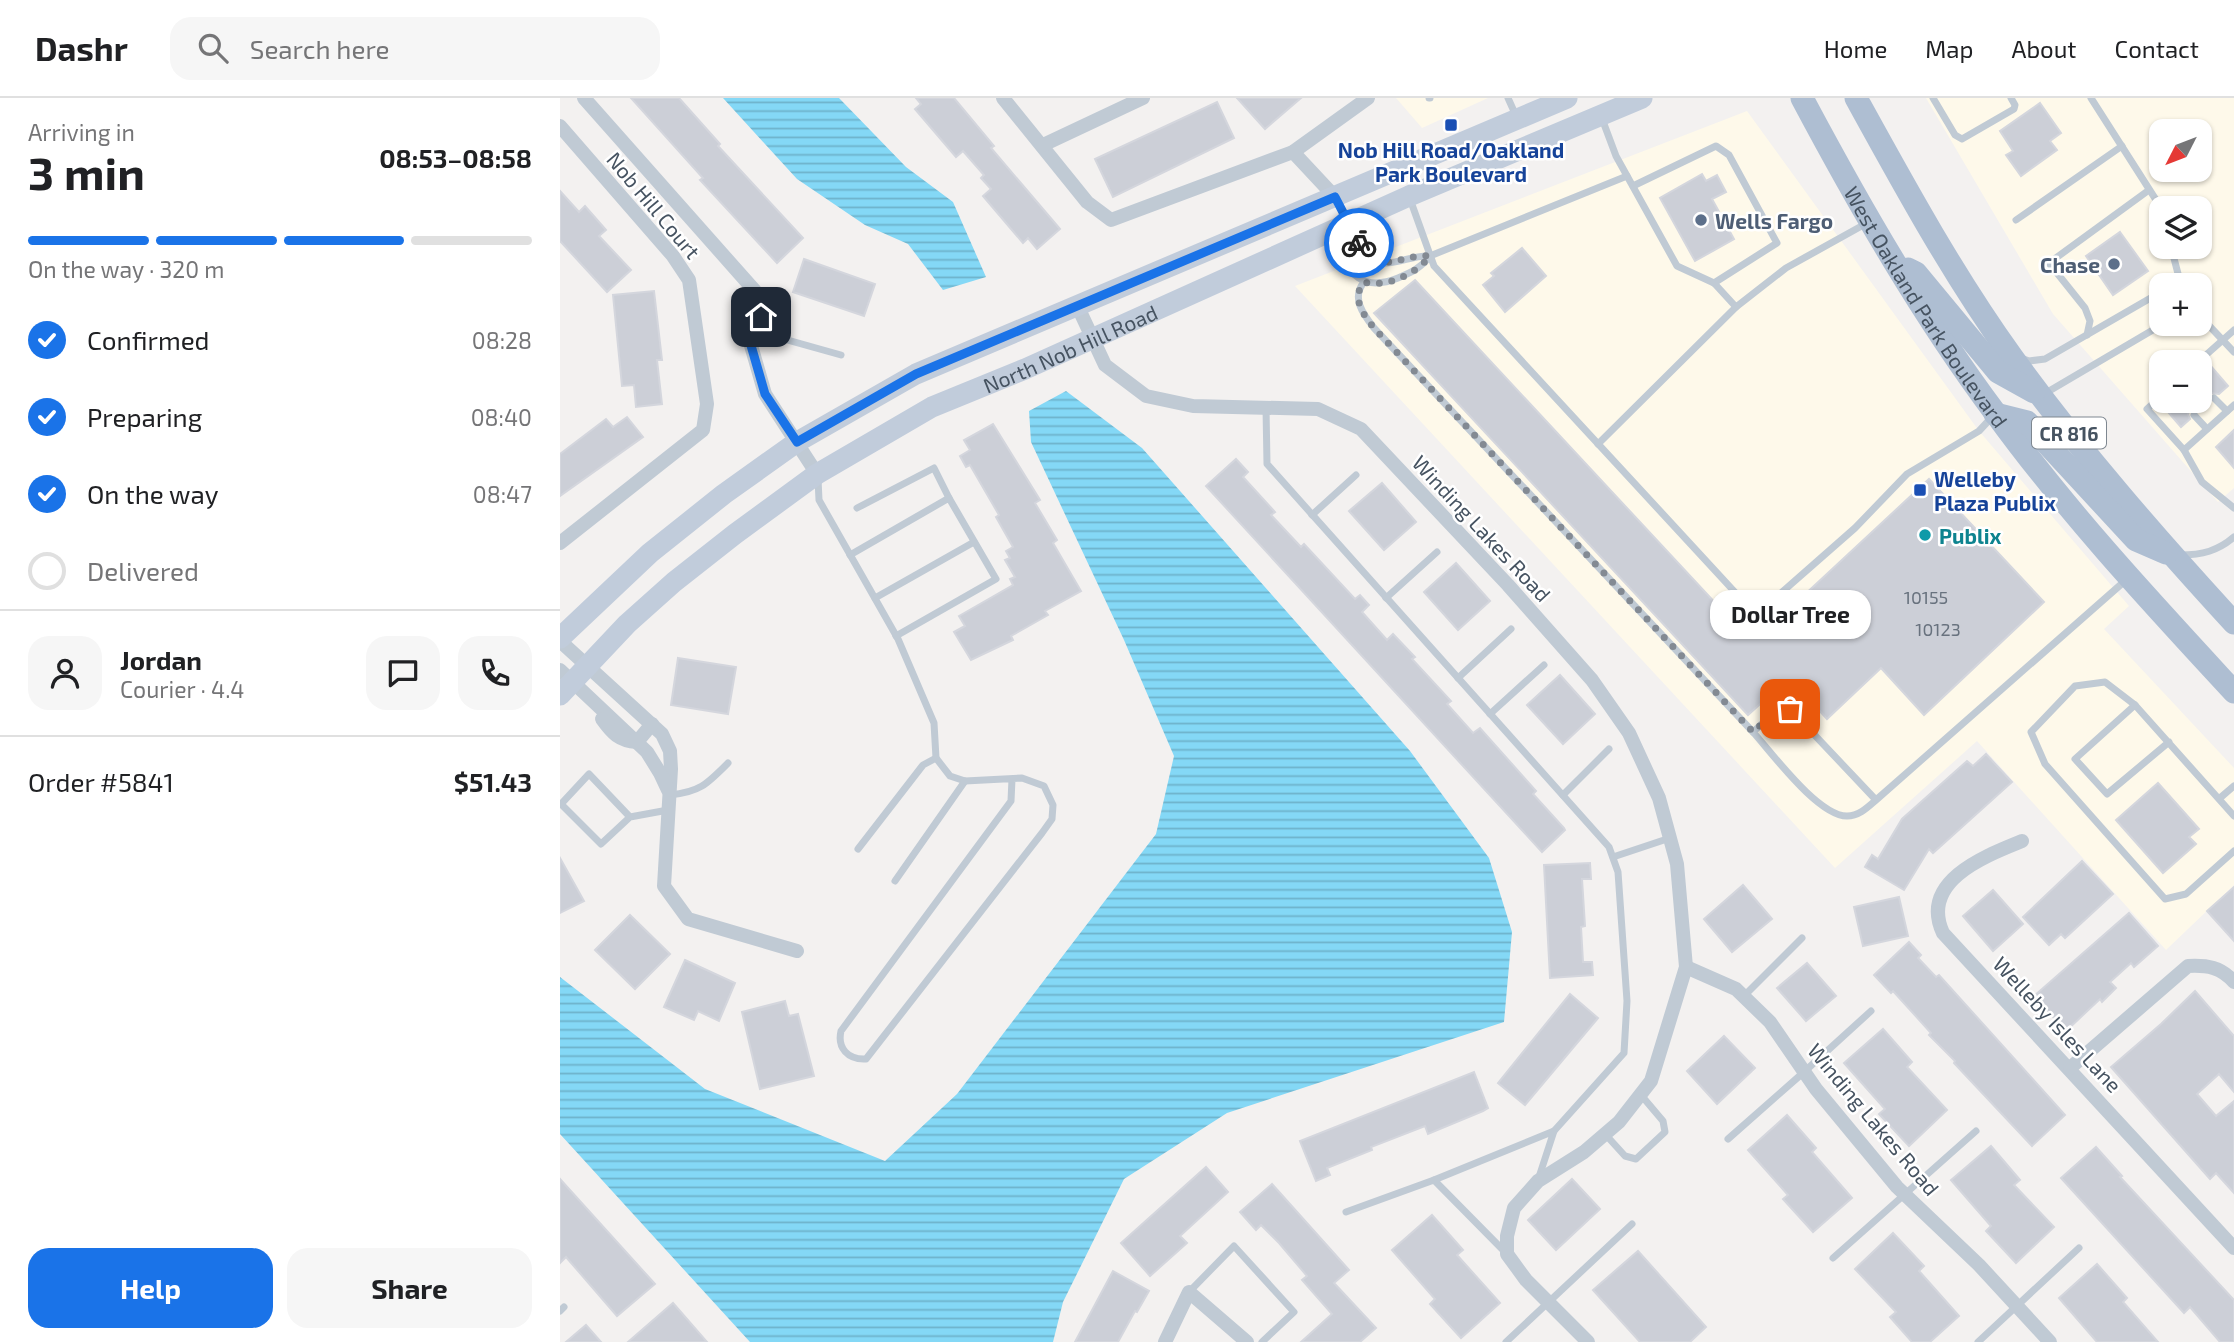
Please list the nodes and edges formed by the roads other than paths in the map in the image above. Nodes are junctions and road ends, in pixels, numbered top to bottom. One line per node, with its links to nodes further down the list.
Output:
1 (584, 98): 38 (street, Nob Hill Court)
2 (1003, 98): 16 (street)
3 (1143, 98): 16 (street)
4 (1508, 98): 14 (lane)
5 (1567, 98): 14 (main road, North Nob Hill Road)
6 (1642, 98): 13 (main road, North Nob Hill Road)
7 (1802, 98): 27 (main road, West Oakland Park Boulevard / CR 816)
8 (1856, 98): 46 (main road, West Oakland Park Boulevard / CR 816)
9 (1933, 98): 10 (lane)
10 (2011, 98)
11 (2091, 98): 17 (lane)
12 (1368, 99): 18 (street)
13 (1600, 116): 19 (lane); 22 (main road, North Nob Hill Road)
14 (1517, 119): 24 (main road, North Nob Hill Road)
15 (560, 126): 67 (street, Nob Hill Court)
16 (1043, 145): 18 (street)
17 (2122, 146): 21 (lane); 25 (lane)
18 (1293, 152): 24 (street)
19 (1627, 176): 20 (lane); 29 (lane)
20 (1633, 186): 32 (lane); 32 (lane)
21 (2149, 190): 23 (lane); 40 (lane)
22 (1409, 196): 26 (main road, North Nob Hill Road); 29 (lane)
23 (2153, 196)
24 (1335, 197): 26 (lane); 34 (main road, North Nob Hill Road)
25 (2017, 220)
26 (1348, 222): 28 (main road, North Nob Hill Road); 29 (lane)
27 (1870, 222): 30 (main road, West Oakland Park Boulevard / CR 816); 35 (lane)
28 (1325, 232): 31 (lane); 41 (main road, North Nob Hill Road)
29 (1430, 256): 31 (lane); 57 (lane)
30 (1895, 264): 47 (main road); 53 (main road, West Oakland Park Boulevard / CR 816)
31 (1364, 282): 86 (lane)
32 (1714, 283): 35 (lane)
33 (2149, 299): 40 (lane)
34 (1077, 305): 41 (street, Winding Lakes Road); 56 (main road, North Nob Hill Road)
35 (1736, 307): 57 (lane)
36 (2212, 329): 42 (lane)
37 (2234, 330): 42 (lane)
38 (755, 331): 45 (lane); 56 (street, Nob Hill Court)
39 (2149, 332): 47 (lane)
40 (2087, 335): 46 (lane)
41 (1092, 339): 50 (street, Winding Lakes Road); 59 (main road, North Nob Hill Road)
42 (2222, 340): 43 (lane); 44 (lane)
43 (2211, 350)
44 (2234, 352)
45 (841, 355)
46 (2011, 355): 47 (main road, West Oakland Park Boulevard / CR 816)
47 (2041, 396): 70 (main road, West Oakland Park Boulevard / CR 816)
48 (2214, 398): 51 (lane)
49 (2234, 405): 51 (lane)
50 (1266, 408): 64 (lane); 101 (street, Winding Lakes Road)
51 (2227, 411): 55 (lane)
52 (2151, 413): 58 (lane)
53 (1995, 414): 57 (lane); 70 (main road); 71 (main road, West Oakland Park Boulevard / CR 816)
54 (2194, 415): 55 (lane)
55 (2207, 429): 58 (lane)
56 (797, 442): 59 (street, Nob Hill Court); 77 (main road, North Nob Hill Road)
57 (1598, 444)
58 (2184, 450): 63 (lane)
59 (817, 474): 69 (lane); 78 (main road, North Nob Hill Road)
60 (1356, 475): 64 (lane)
61 (949, 498): 62 (lane); 66 (lane); 69 (lane)
62 (858, 508)
63 (2234, 508)
64 (1312, 514): 73 (lane)
65 (2234, 537): 70 (lane)
66 (974, 542): 72 (lane); 76 (lane)
67 (560, 543)
68 (1437, 552): 73 (lane)
69 (850, 555): 72 (lane)
70 (2172, 555): 74 (main road, West Oakland Park Boulevard / CR 816)
71 (2129, 578): 82 (main road, West Oakland Park Boulevard / CR 816); 97 (lane)
72 (875, 598): 76 (lane)
73 (1386, 598): 80 (lane)
74 (2234, 623)
75 (1511, 629): 80 (lane)
76 (897, 636): 90 (lane)
77 (560, 640): 78 (street)
78 (587, 665): 81 (main road, North Nob Hill Road); 85 (street)
79 (1545, 665): 84 (lane)
80 (1458, 678): 84 (lane)
81 (564, 682): 87 (street)
82 (2234, 692)
83 (2136, 705): 88 (lane); 88 (lane); 104 (lane)
84 (1490, 714): 95 (lane)
85 (652, 724): 87 (street); 98 (street)
86 (1753, 732): 97 (lane); 97 (lane)
87 (637, 742): 98 (street)
88 (2169, 742): 96 (lane)
89 (1609, 749): 95 (lane)
90 (936, 758): 93 (lane); 103 (lane)
91 (728, 764): 98 (lane)
92 (1012, 779): 92 (lane); 93 (lane)
93 (965, 781): 106 (lane)
94 (2234, 786): 96 (lane)
95 (1563, 795): 105 (lane)
96 (2220, 798): 99 (lane)
97 (1876, 800)
98 (669, 802): 100 (lane); 108 (street)
99 (2234, 816)
100 (629, 817): 100 (lane)
101 (1670, 838): 105 (lane); 109 (street, Winding Lakes Road)
102 (2022, 842): 113 (street, Welleby Isles Lane)
103 (858, 849)
104 (2234, 851)
105 (1613, 857): 116 (lane)
106 (895, 881)
107 (1802, 938): 111 (lane)
108 (797, 951)
109 (1686, 967): 111 (street, Winding Lakes Road); 115 (street, Winding Lakes Road)
110 (2234, 982): 113 (street)
111 (1744, 996): 114 (street, Winding Lakes Road)
112 (1871, 1011): 114 (lane)
113 (2070, 1068): 126 (street, Welleby Isles Lane)
114 (1804, 1072): 119 (lane); 122 (street, Winding Lakes Road)
115 (1641, 1095): 118 (street, Winding Lakes Road); 118 (lane)
116 (1554, 1131): 120 (lane); 121 (lane)
117 (1976, 1131): 122 (lane)
118 (1605, 1134): 121 (street, Winding Lakes Road)
119 (1728, 1139)
120 (1434, 1180): 123 (lane); 127 (lane)
121 (1538, 1181): 127 (street, Winding Lakes Road)
122 (1905, 1195): 128 (lane); 131 (street, Winding Lakes Road)
123 (1346, 1212)
124 (1632, 1224): 130 (lane)
125 (2079, 1248): 131 (lane)
126 (2234, 1248)
127 (1507, 1254): 130 (street)
128 (1833, 1258)
129 (1189, 1292): 132 (street); 133 (street); 134 (lane)
130 (1549, 1302): 135 (lane); 136 (street)
131 (2017, 1306): 137 (lane); 138 (street, Winding Lakes Road)
132 (1165, 1342)
133 (1247, 1342)
134 (1262, 1342)
135 (1506, 1342)
136 (1588, 1342)
137 (1978, 1342)
138 (2050, 1342)

